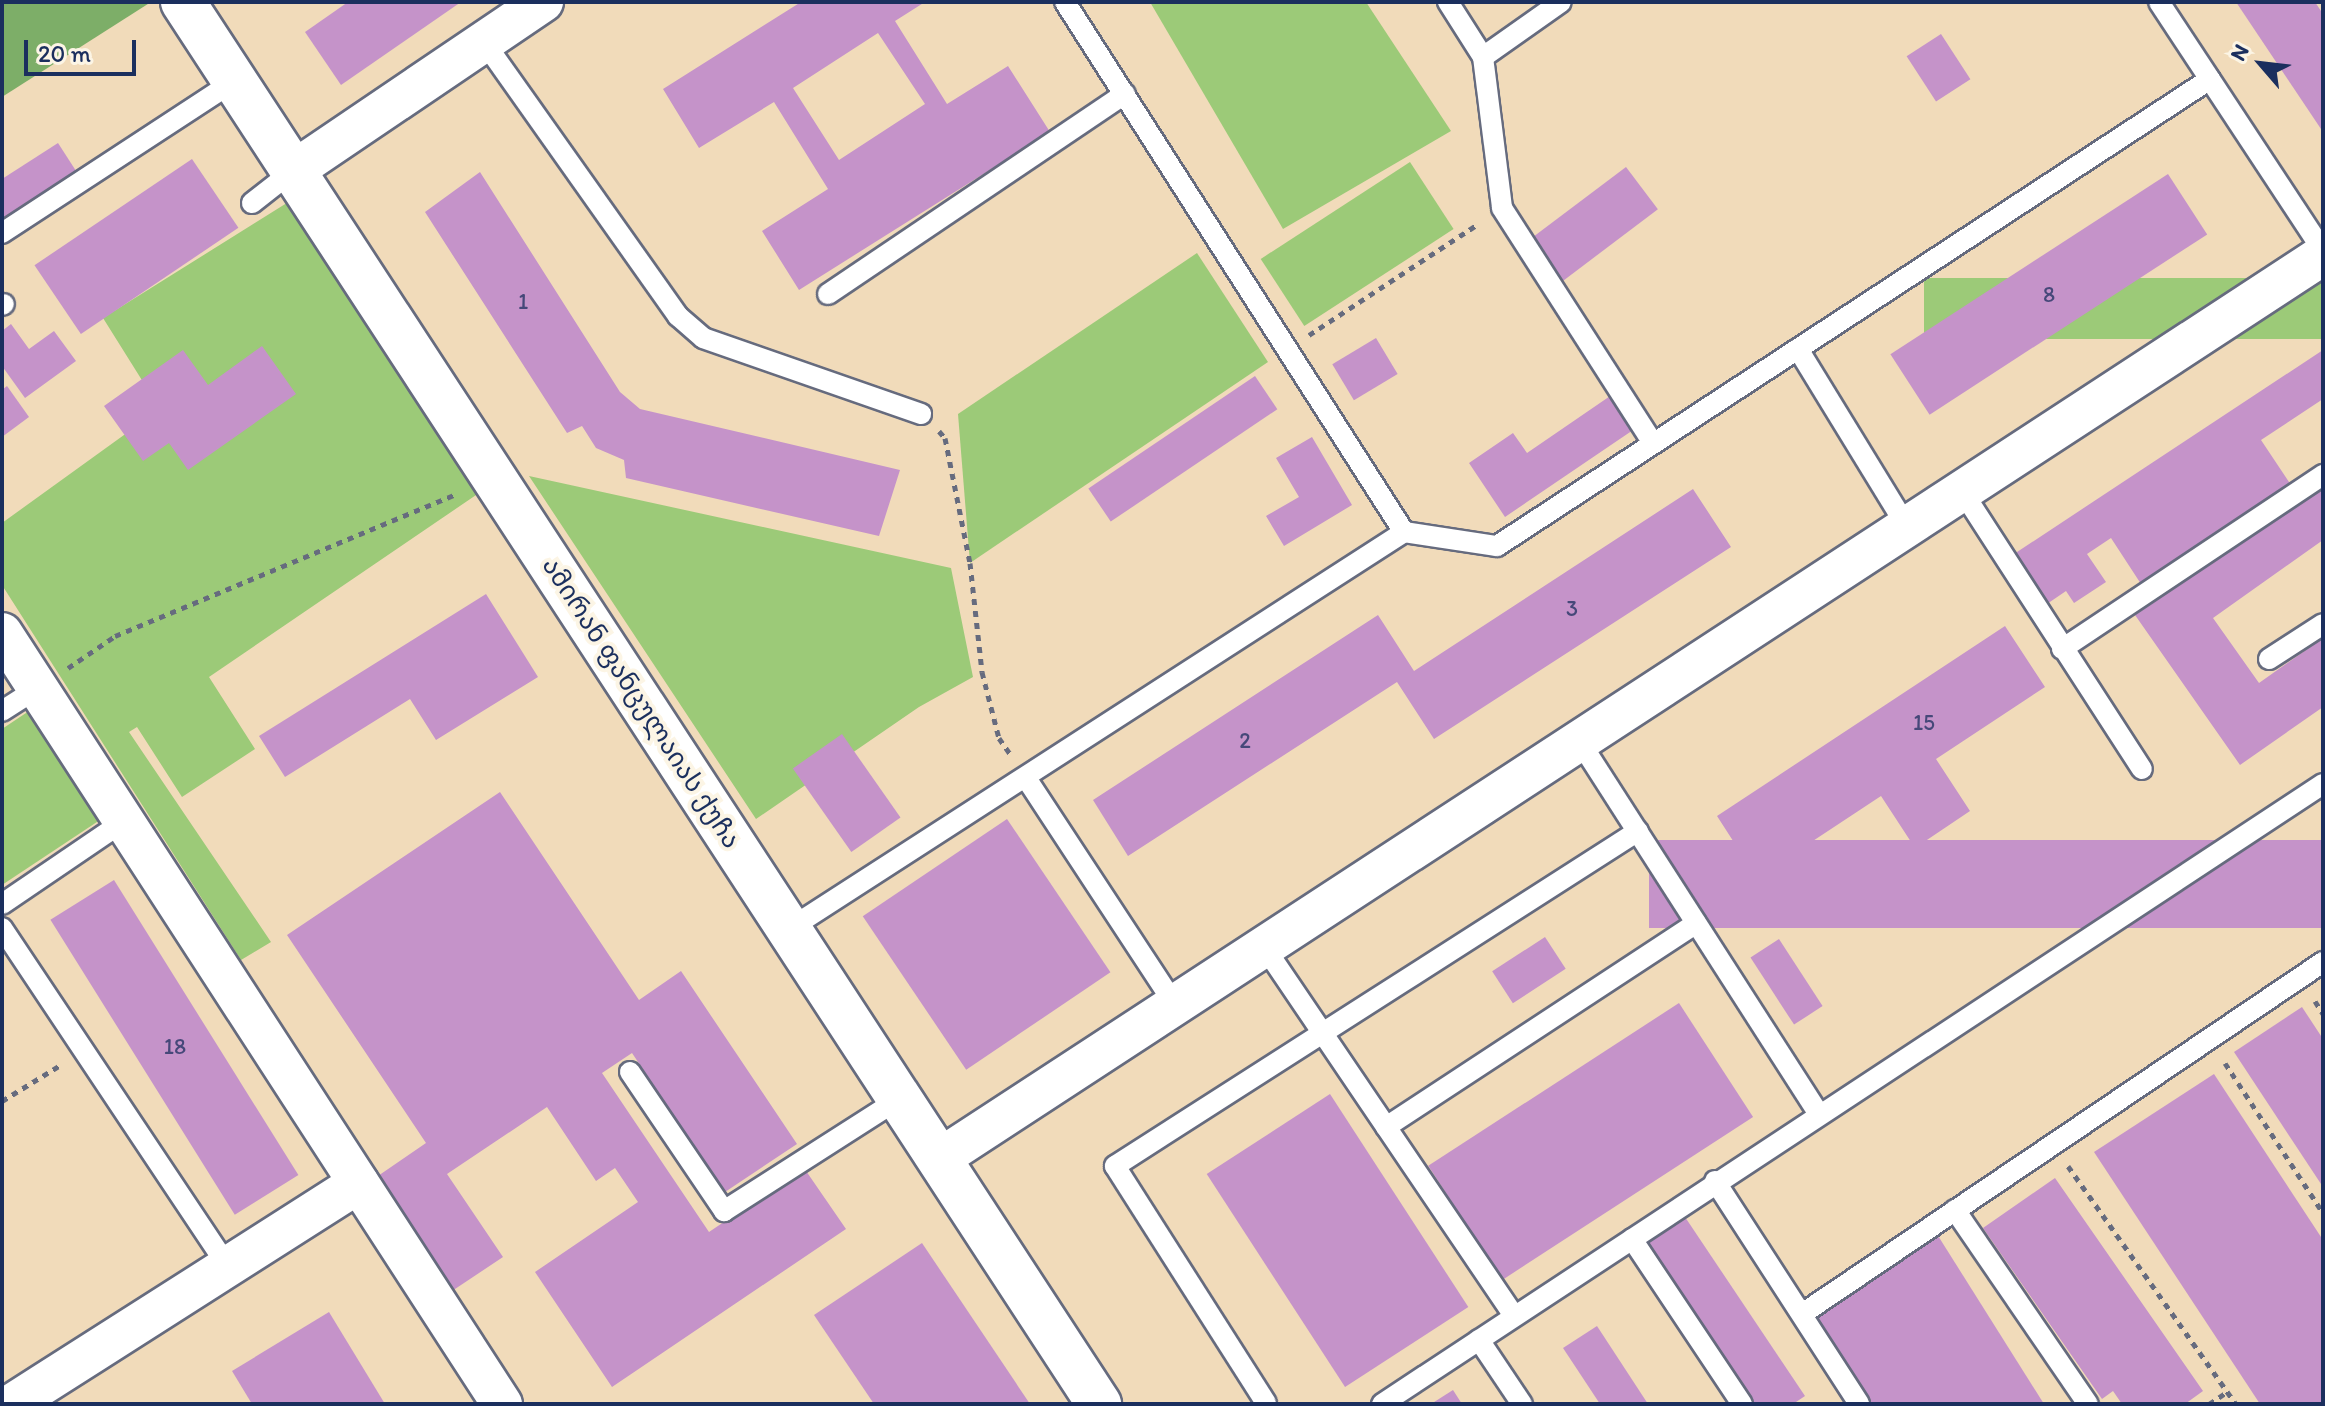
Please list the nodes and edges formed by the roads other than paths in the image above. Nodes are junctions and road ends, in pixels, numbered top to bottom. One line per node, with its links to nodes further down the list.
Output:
1 (183, 2): 10 (street, ამირან ფანცულაიას ქუჩა)
2 (543, 2): 7 (street)
3 (1065, 2): 11 (lane)
4 (1448, 2): 8 (lane)
5 (1561, 2): 8 (lane)
6 (2159, 2): 9 (lane)
7 (484, 42): 12 (street); 18 (lane)
8 (1483, 57): 19 (lane)
9 (2210, 79): 15 (lane); 17 (lane)
10 (234, 81): 12 (street, ამირან ფანცულაიას ქუჩა); 14 (lane)
11 (1125, 94): 16 (lane); 23 (lane)
12 (293, 171): 13 (lane); 39 (street, ამირან ფანცულაიას ქუჩა)
13 (252, 203)
14 (2, 233)
15 (2323, 253): 21 (street)
16 (828, 294)
17 (1798, 349): 19 (lane); 22 (lane)
18 (921, 414)
19 (1653, 443): 23 (lane)
20 (2323, 475): 26 (lane)
21 (1962, 491): 22 (street); 26 (lane)
22 (1907, 527): 30 (street)
23 (1404, 532): 32 (lane)
24 (2323, 624): 27 (lane)
25 (2, 633): 28 (street)
26 (2062, 649): 31 (lane)
27 (2269, 659)
28 (38, 688): 29 (lane); 34 (street)
29 (2, 711)
30 (1580, 742): 35 (lane); 40 (street)
31 (2142, 769)
32 (1026, 778): 39 (lane); 42 (lane)
33 (2323, 784): 46 (lane)
34 (124, 821): 36 (lane); 50 (street)
35 (1638, 831): 37 (lane); 43 (lane)
36 (2, 904)
37 (1696, 923): 46 (lane); 47 (lane)
38 (2, 928): 53 (lane)
39 (789, 929): 45 (street, ამირან ფანცულაიას ქუჩა)
40 (1265, 948): 42 (street); 43 (lane)
41 (2323, 962): 51 (lane)
42 (1176, 1006): 48 (street)
43 (1322, 1033): 47 (lane); 61 (lane)
44 (630, 1072): 45 (lane)
45 (899, 1099): 48 (street, ამირან ფანცულაიას ქუჩა)
46 (1818, 1113): 49 (lane)
47 (1386, 1127): 55 (lane)
48 (939, 1159): 60 (street, ამირან ფანცულაიას ქუჩა)
49 (1715, 1181): 52 (lane); 54 (lane)
50 (359, 1183): 53 (street); 59 (street)
51 (1955, 1210): 54 (lane); 65 (lane)
52 (1632, 1239): 55 (lane); 64 (lane)
53 (227, 1266): 58 (street)
54 (1802, 1314): 57 (lane)
55 (1514, 1316): 56 (lane)
56 (1479, 1340): 62 (lane); 63 (lane)
57 (1851, 1401)
58 (12, 1404)
59 (502, 1404)
60 (1099, 1404)
61 (1267, 1404)
62 (1382, 1404)
63 (1522, 1404)
64 (1742, 1404)
65 (2088, 1404)

